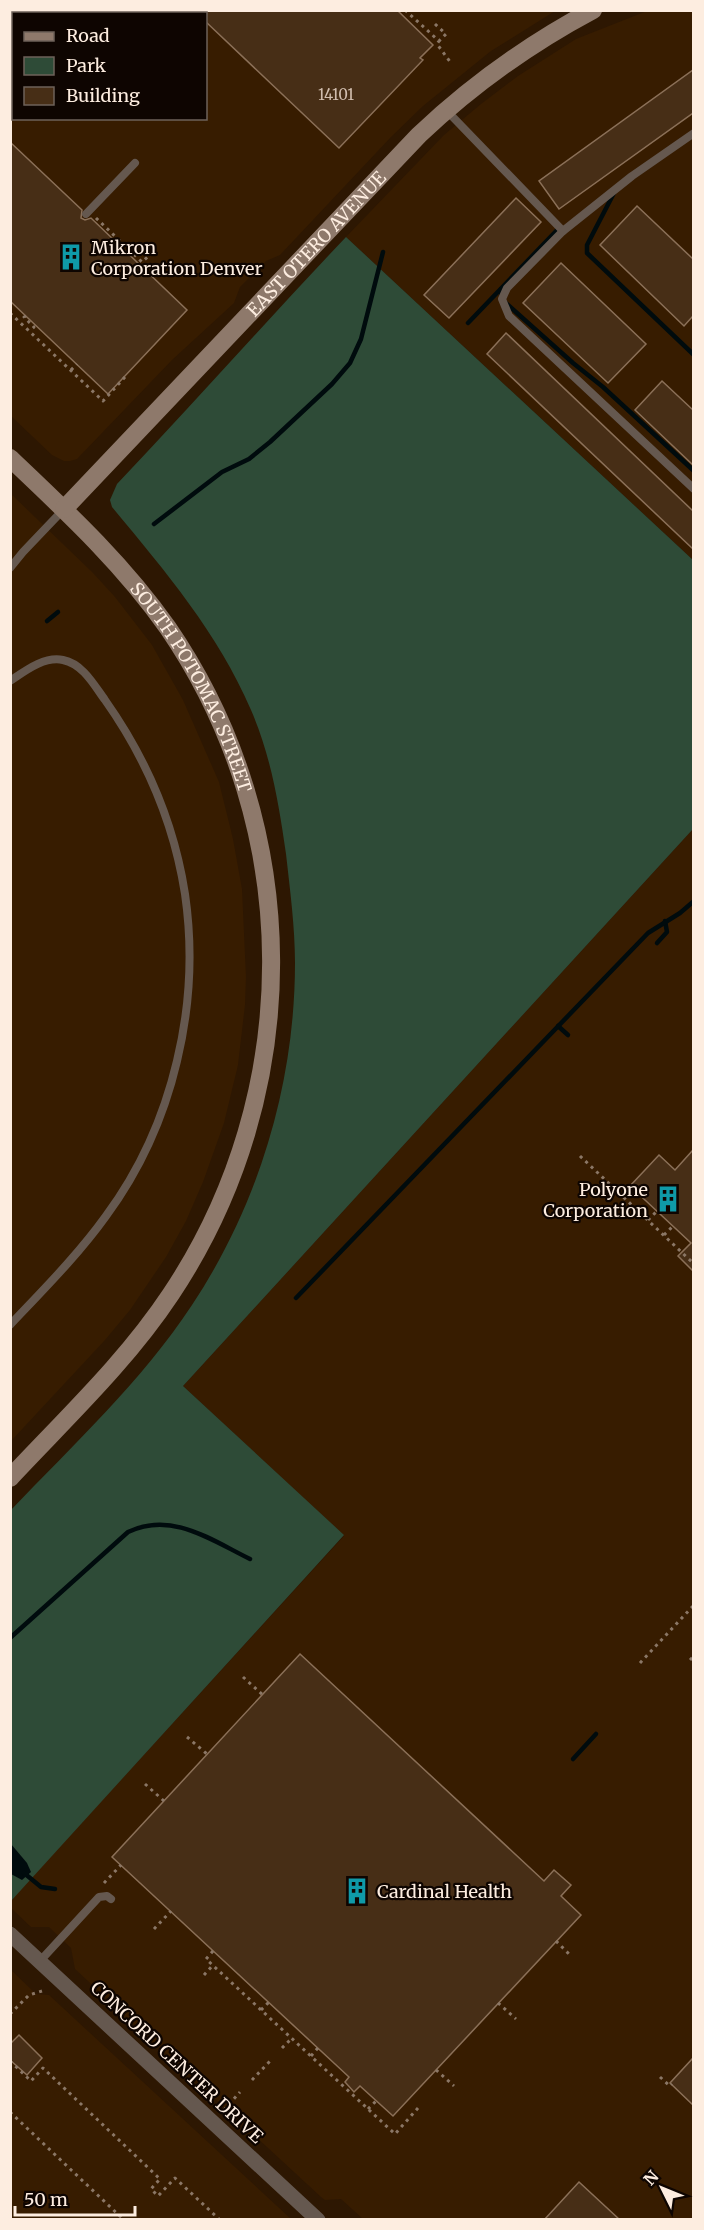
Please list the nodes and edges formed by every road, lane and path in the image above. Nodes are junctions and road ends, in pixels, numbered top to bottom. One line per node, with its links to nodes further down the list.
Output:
1 (405, 10): 4 (path)
2 (593, 10): 6 (main road, EAST OTERO AVENUE)
3 (435, 24): 4 (path)
4 (439, 41): 5 (path)
5 (452, 63)
6 (446, 110): 10 (lane); 20 (main road, EAST OTERO AVENUE)
7 (693, 134): 10 (lane)
8 (135, 162): 9 (lane)
9 (87, 212): 11 (path)
10 (563, 231): 19 (lane)
11 (151, 254)
12 (10, 313): 14 (path)
13 (26, 316): 14 (path)
14 (30, 331): 16 (path)
15 (77, 364): 16 (path)
16 (71, 370): 17 (path)
17 (126, 376)
18 (10, 458): 20 (main road, SOUTH POTOMAC STREET)
19 (693, 489)
20 (64, 509): 21 (lane); 30 (main road, SOUTH POTOMAC STREET)
21 (10, 568)
22 (10, 681): 29 (lane)
23 (580, 1156): 25 (path)
24 (657, 1211): 25 (path)
25 (648, 1220): 27 (path)
26 (673, 1226): 27 (path)
27 (664, 1235): 28 (path)
28 (693, 1263)
29 (10, 1325)
30 (10, 1478)
31 (693, 1605): 32 (path)
32 (639, 1663)
33 (243, 1677): 34 (path)
34 (263, 1695)
35 (187, 1737): 36 (path)
36 (207, 1754)
37 (145, 1784): 38 (path)
38 (164, 1801)
39 (121, 1865): 40 (path)
40 (104, 1883)
41 (111, 1899): 48 (lane)
42 (171, 1911): 43 (path)
43 (153, 1929)
44 (10, 1934): 48 (street, CONCORD CENTER DRIVE)
45 (556, 1941): 47 (path)
46 (213, 1951): 49 (path)
47 (571, 1956)
48 (40, 1961): 78 (street, CONCORD CENTER DRIVE)
49 (213, 1965): 50 (path); 54 (path)
50 (204, 1975)
51 (42, 1991): 55 (path)
52 (269, 2002): 54 (path)
53 (498, 2004): 56 (path)
54 (261, 2010): 57 (path)
55 (10, 2014)
56 (516, 2019)
57 (291, 2038): 58 (path); 60 (path)
58 (282, 2048)
59 (318, 2048): 60 (path)
60 (311, 2056): 73 (path)
61 (271, 2060): 67 (path)
62 (10, 2061): 65 (path)
63 (34, 2068): 65 (path)
64 (436, 2070): 69 (path)
65 (39, 2073): 77 (path)
66 (660, 2077): 68 (path)
67 (252, 2080)
68 (672, 2084)
69 (454, 2085)
70 (240, 2092): 74 (path)
71 (376, 2101): 73 (path)
72 (418, 2108): 73 (path)
73 (368, 2109)
74 (224, 2110)
75 (10, 2112): 76 (path)
76 (124, 2220)
77 (220, 2220)
78 (318, 2220)

